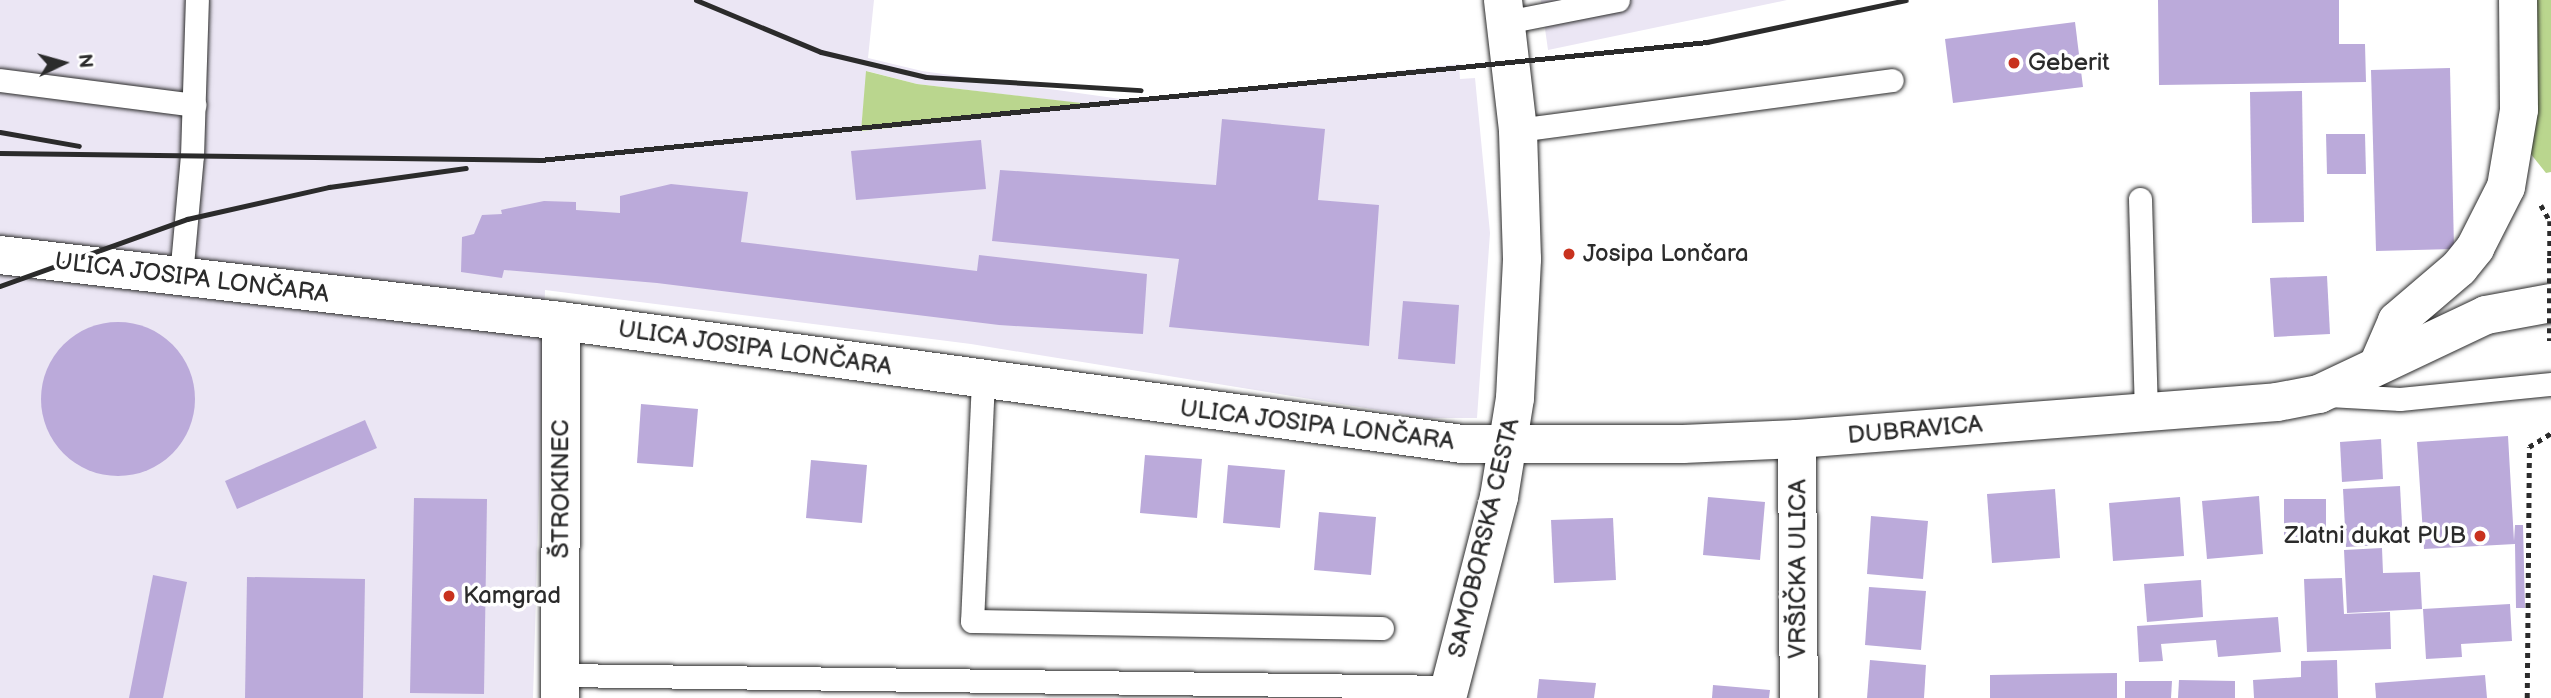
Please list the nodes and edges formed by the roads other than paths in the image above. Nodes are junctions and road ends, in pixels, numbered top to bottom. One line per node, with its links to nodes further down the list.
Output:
1 (197, 0): 7 (lane)
2 (1618, 0): 4 (lane)
3 (2518, 0): 14 (street)
4 (1504, 11): 8 (street, SAMOBORSKA CESTA)
5 (0, 80): 7 (lane)
6 (1892, 80): 8 (lane)
7 (194, 105): 11 (lane)
8 (1518, 130): 20 (street, SAMOBORSKA CESTA)
9 (2140, 199): 18 (lane)
10 (0, 255): 11 (street, ULICA JOSIPA LONČARA)
11 (181, 276): 13 (street, ULICA JOSIPA LONČARA)
12 (2551, 303): 14 (street, DUBRAVICA)
13 (561, 321): 15 (street, ULICA JOSIPA LONČARA); 22 (street, ŠTROKINEC)
14 (2378, 365): 17 (street, DUBRAVICA)
15 (983, 380): 20 (street, ULICA JOSIPA LONČARA); 21 (lane)
16 (2551, 384): 17 (lane, DUBRAVICA)
17 (2319, 394): 18 (street, DUBRAVICA)
18 (2146, 410): 19 (street, DUBRAVICA)
19 (1797, 439): 20 (street, DUBRAVICA); 25 (street, VRŠIČKA ULICA)
20 (1509, 443): 24 (street, SAMOBORSKA CESTA)
21 (1382, 628)
22 (560, 687): 23 (lane)
23 (1354, 692): 24 (lane)
24 (1448, 692)
25 (1799, 698)

